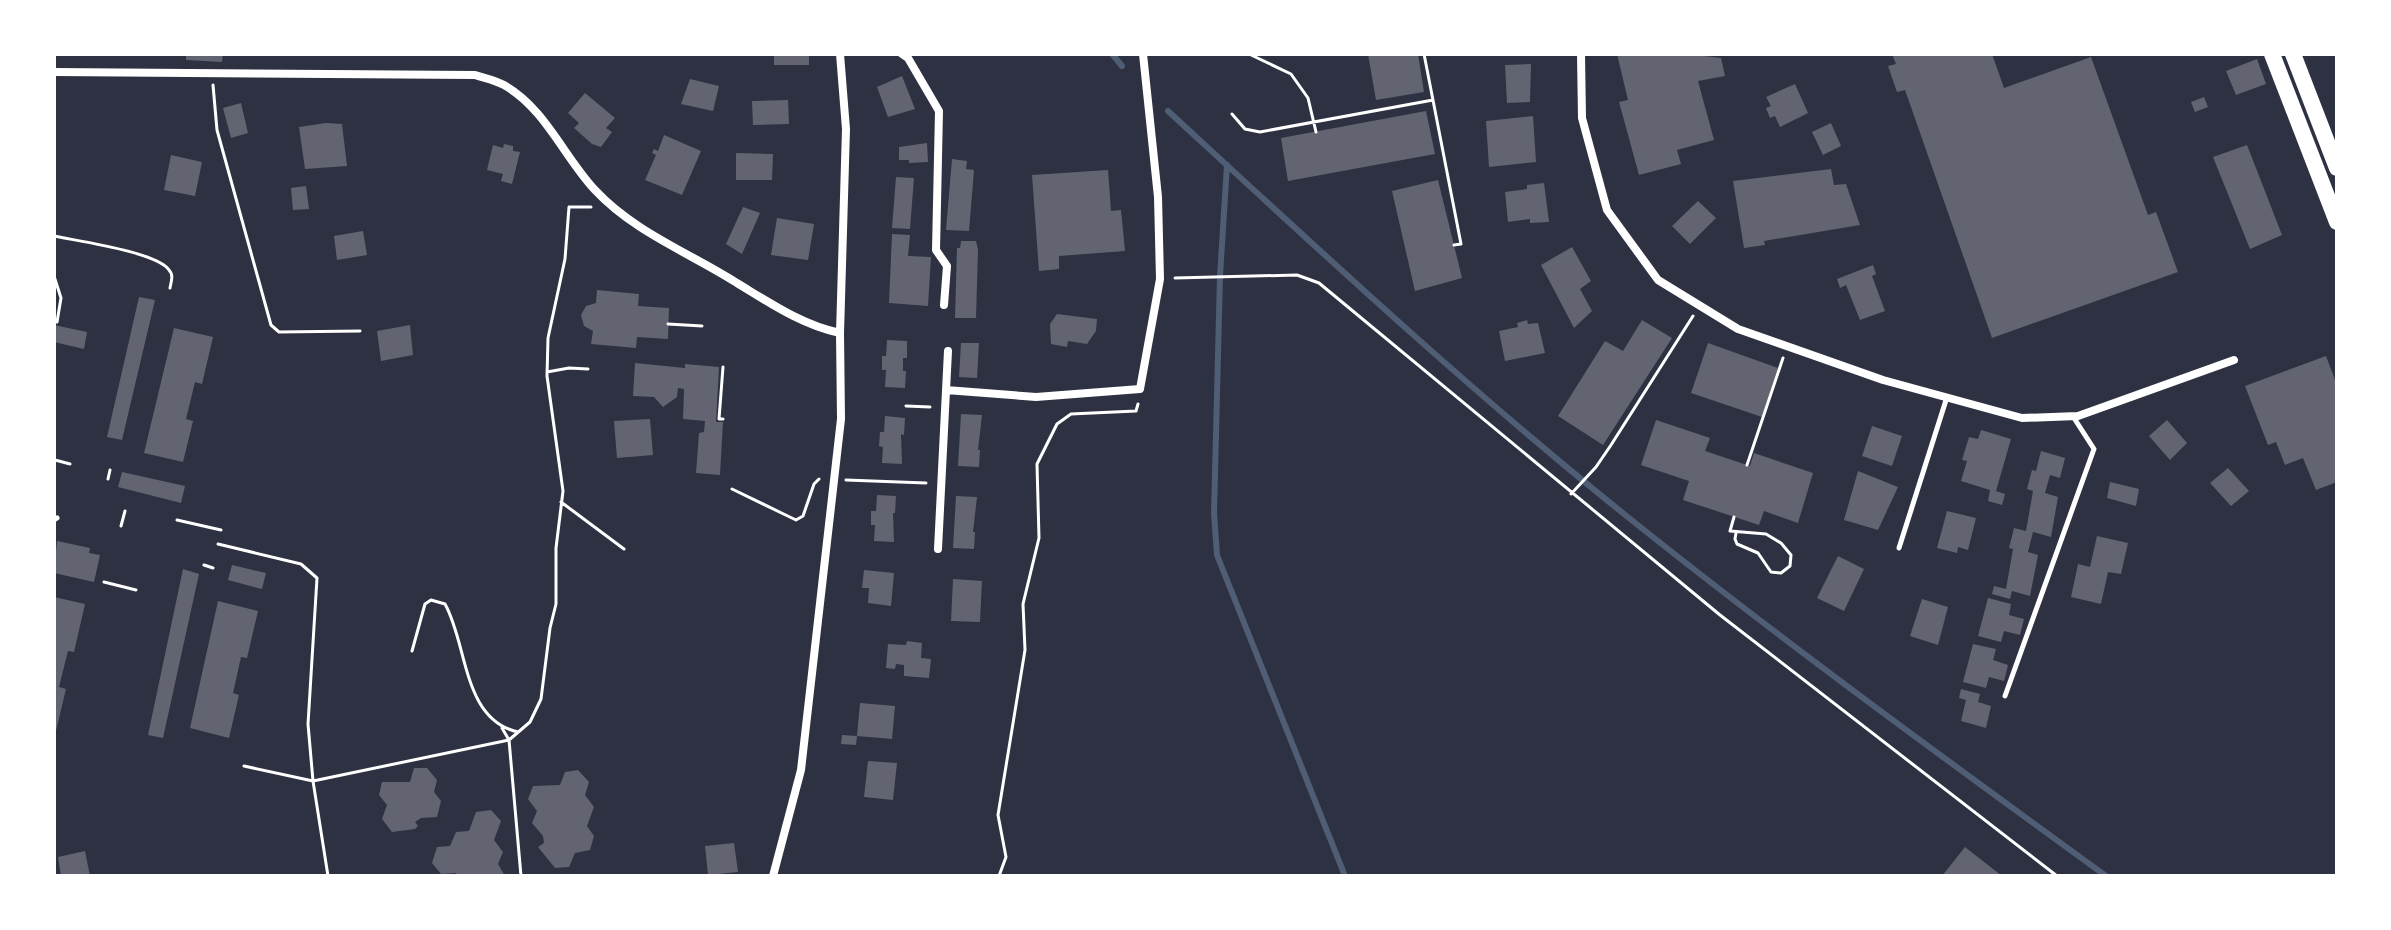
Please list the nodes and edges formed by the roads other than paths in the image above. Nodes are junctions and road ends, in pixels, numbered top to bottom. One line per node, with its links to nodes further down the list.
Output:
1 (840, 54): 11 (street)
2 (902, 54): 10 (street)
3 (1143, 54): 14 (street)
4 (1581, 54): 15 (street)
5 (2272, 54): 9 (main road)
6 (2293, 54): 8 (main road)
7 (54, 72): 11 (street)
8 (2337, 168)
9 (2337, 222)
10 (944, 305)
11 (840, 333): 20 (street)
12 (948, 351): 14 (street)
13 (2234, 360): 16 (street)
14 (946, 390): 18 (street)
15 (1947, 396): 16 (street); 17 (lane)
16 (2073, 417): 19 (lane)
17 (1899, 548)
18 (938, 549)
19 (2005, 696)
20 (773, 876)

